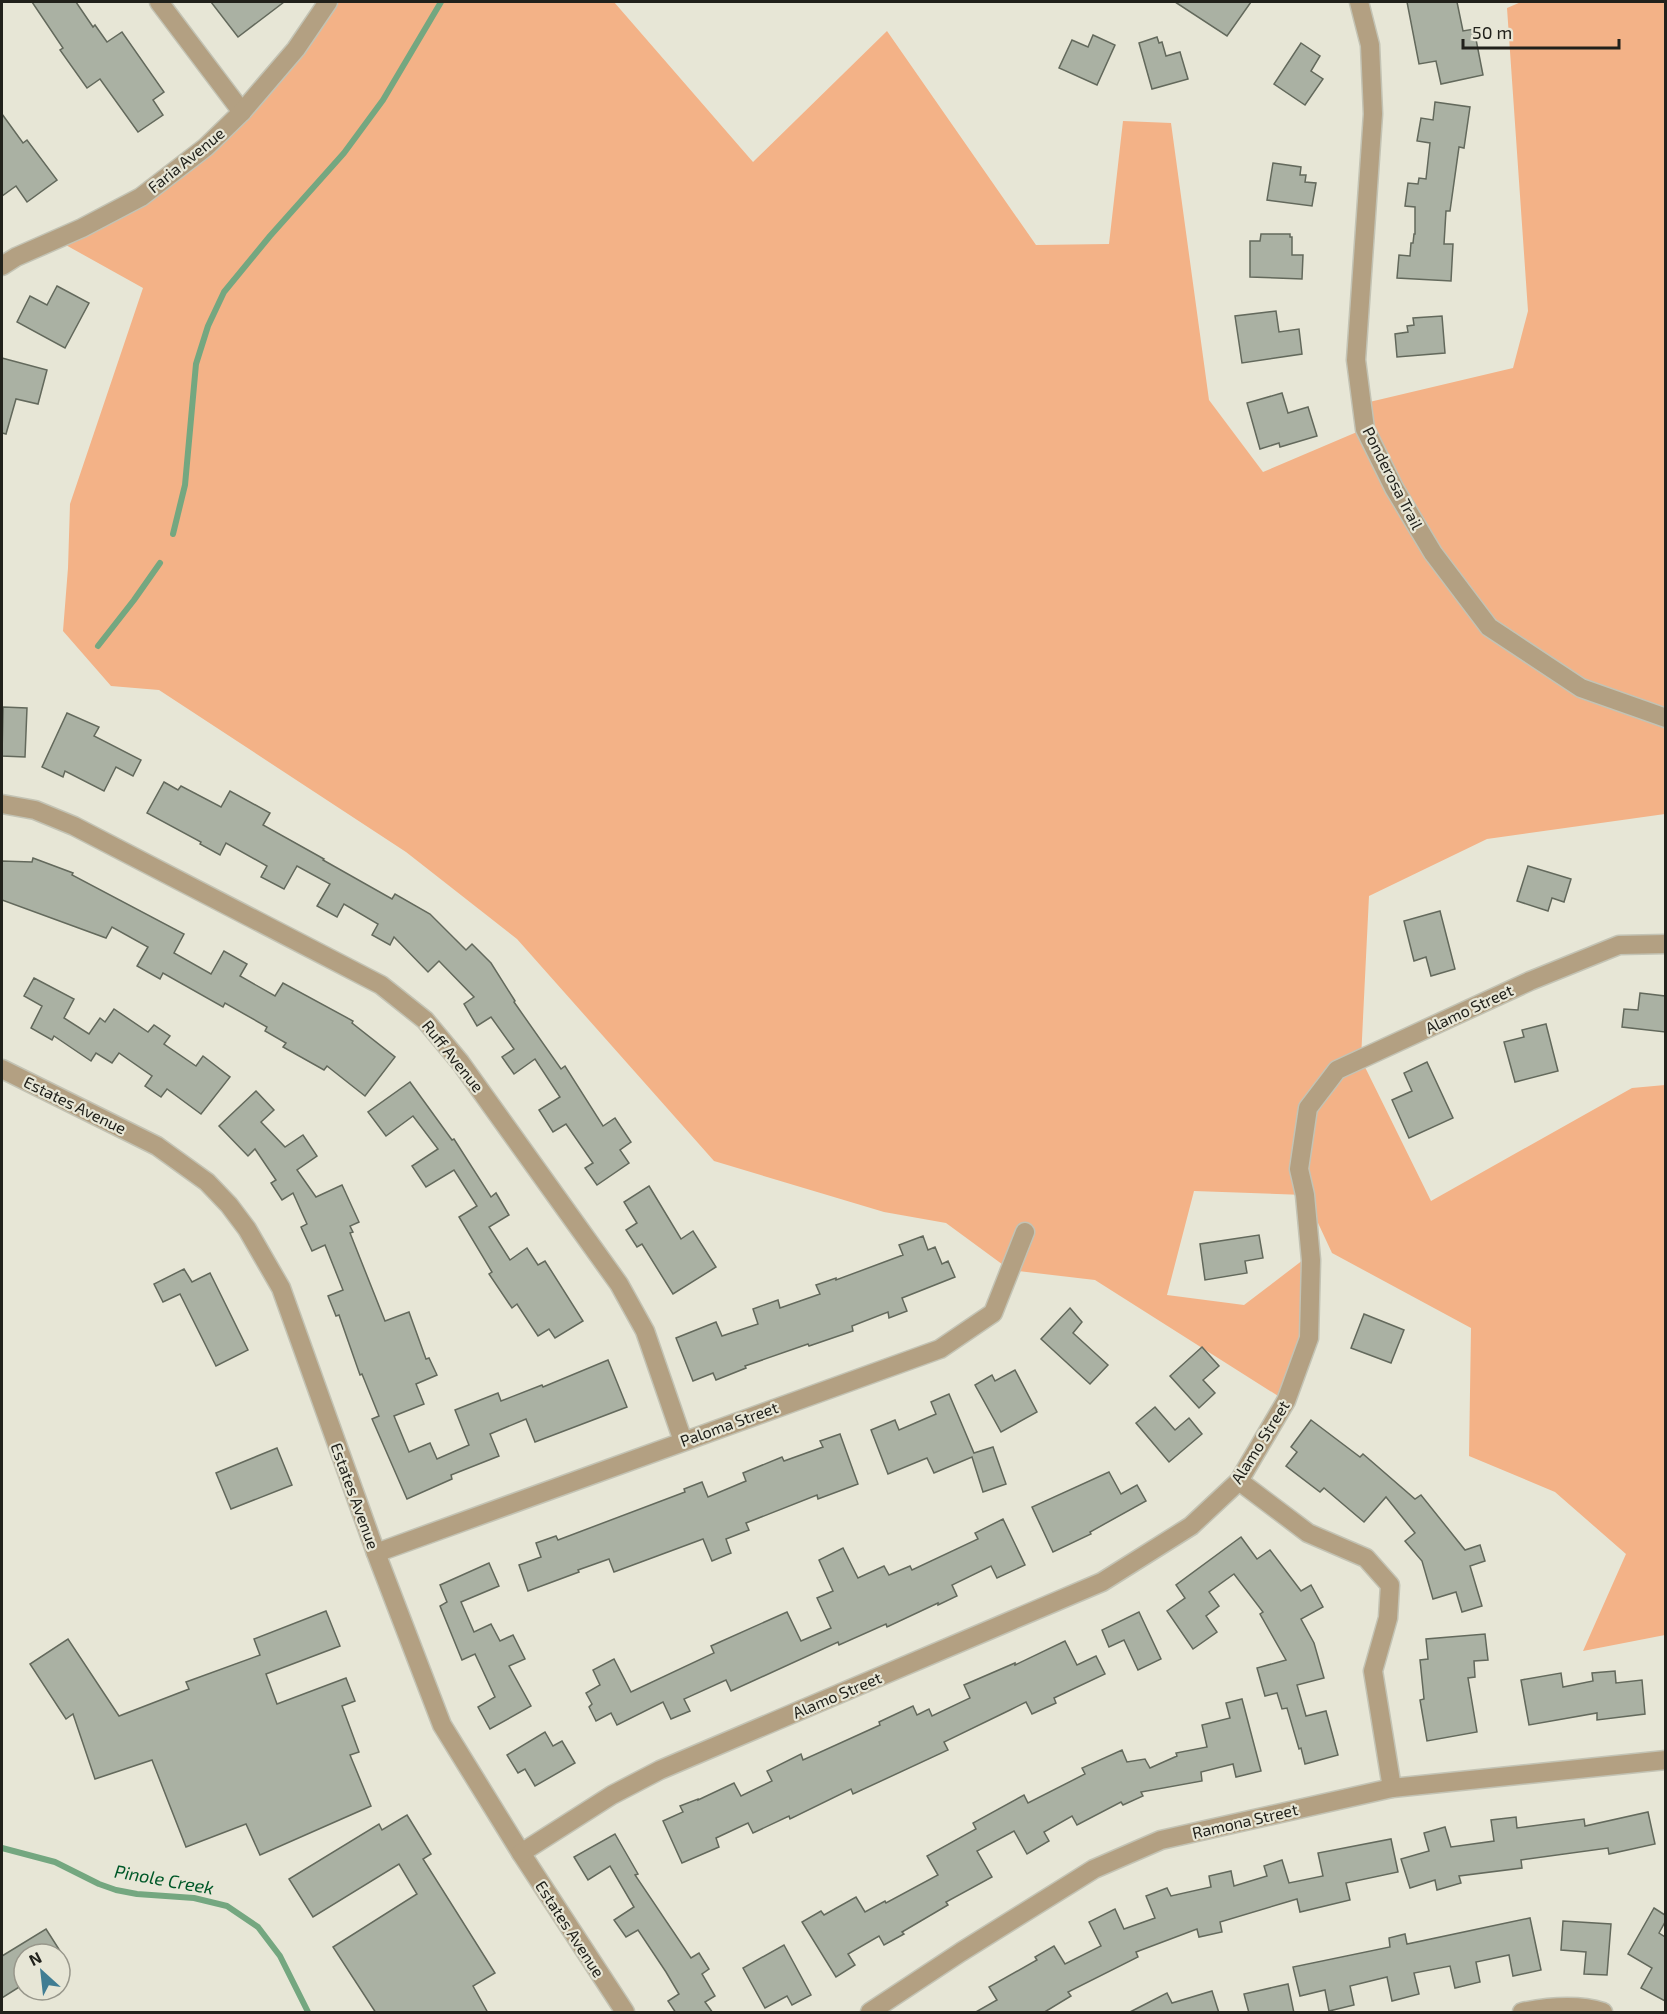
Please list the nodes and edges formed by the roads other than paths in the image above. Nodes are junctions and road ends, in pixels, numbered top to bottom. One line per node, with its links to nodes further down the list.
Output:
1 (159, 2): 4 (street)
2 (328, 2): 4 (street, Faria Avenue)
3 (1359, 2): 6 (street, Ponderosa Trail)
4 (242, 112): 5 (street, Faria Avenue)
5 (2, 266)
6 (1665, 718)
7 (2, 804): 11 (street, Ruff Avenue)
8 (1665, 944): 12 (street, Alamo Street)
9 (2, 1069): 13 (street, Estates Avenue)
10 (1025, 1232): 11 (street, Paloma Street)
11 (683, 1441): 13 (street, Paloma Street)
12 (1239, 1481): 15 (street); 16 (street, Alamo Street)
13 (376, 1553): 16 (street, Estates Avenue)
14 (1665, 1760): 15 (street, Ramona Street)
15 (1392, 1788): 18 (street, Ramona Street)
16 (521, 1853): 17 (street, Estates Avenue)
17 (625, 2013)
18 (870, 2013)
19 (1522, 2013): 20 (street)
20 (1602, 2013)

